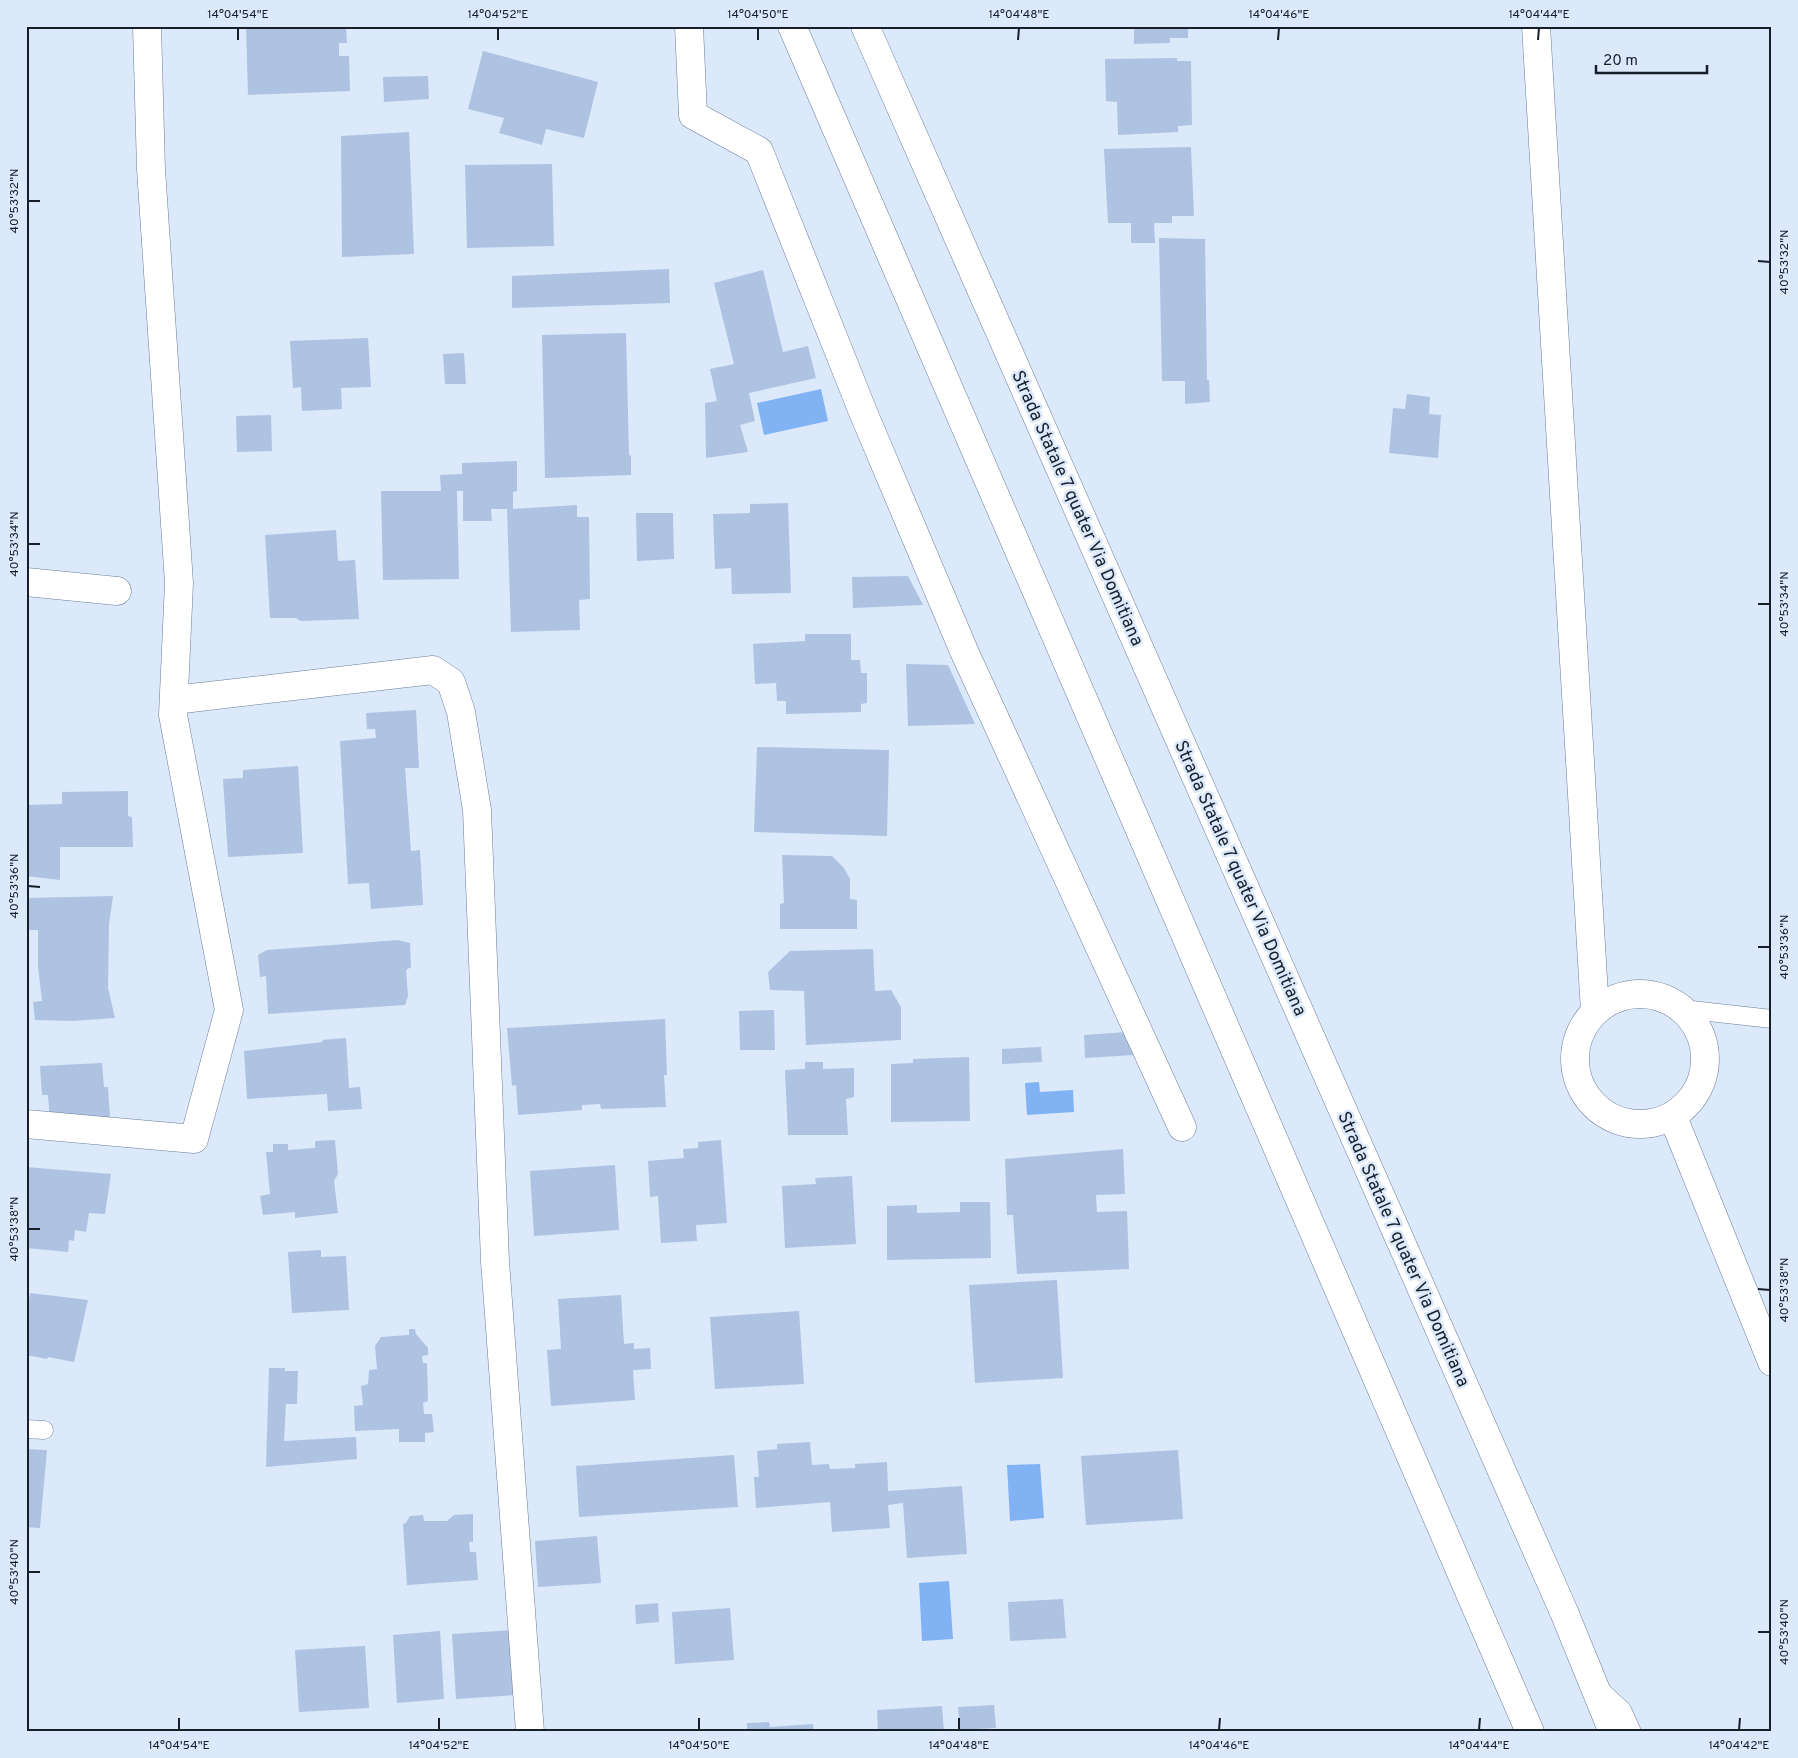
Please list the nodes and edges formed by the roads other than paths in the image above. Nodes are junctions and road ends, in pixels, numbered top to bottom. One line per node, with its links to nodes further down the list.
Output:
1 (147, 26): 8 (main road)
2 (689, 26): 14 (main road)
3 (792, 26): 18 (main road)
4 (865, 26): 16 (main road, Strada Statale 7 quater Via Domitiana)
5 (1536, 26): 10 (main road)
6 (26, 582): 7 (main road)
7 (117, 591)
8 (174, 700): 13 (main road); 17 (main road)
9 (1682, 1008): 10 (main road); 11 (lane); 12 (main road)
10 (1594, 1012): 12 (main road)
11 (1772, 1019)
12 (1673, 1117): 15 (main road)
13 (26, 1124)
14 (1182, 1127)
15 (1772, 1362)
16 (1594, 1684): 19 (main road, Strada Statale 7 quater Via Domitiana); 20 (lane)
17 (530, 1732)
18 (1530, 1732)
19 (1613, 1732)
20 (1632, 1732)

